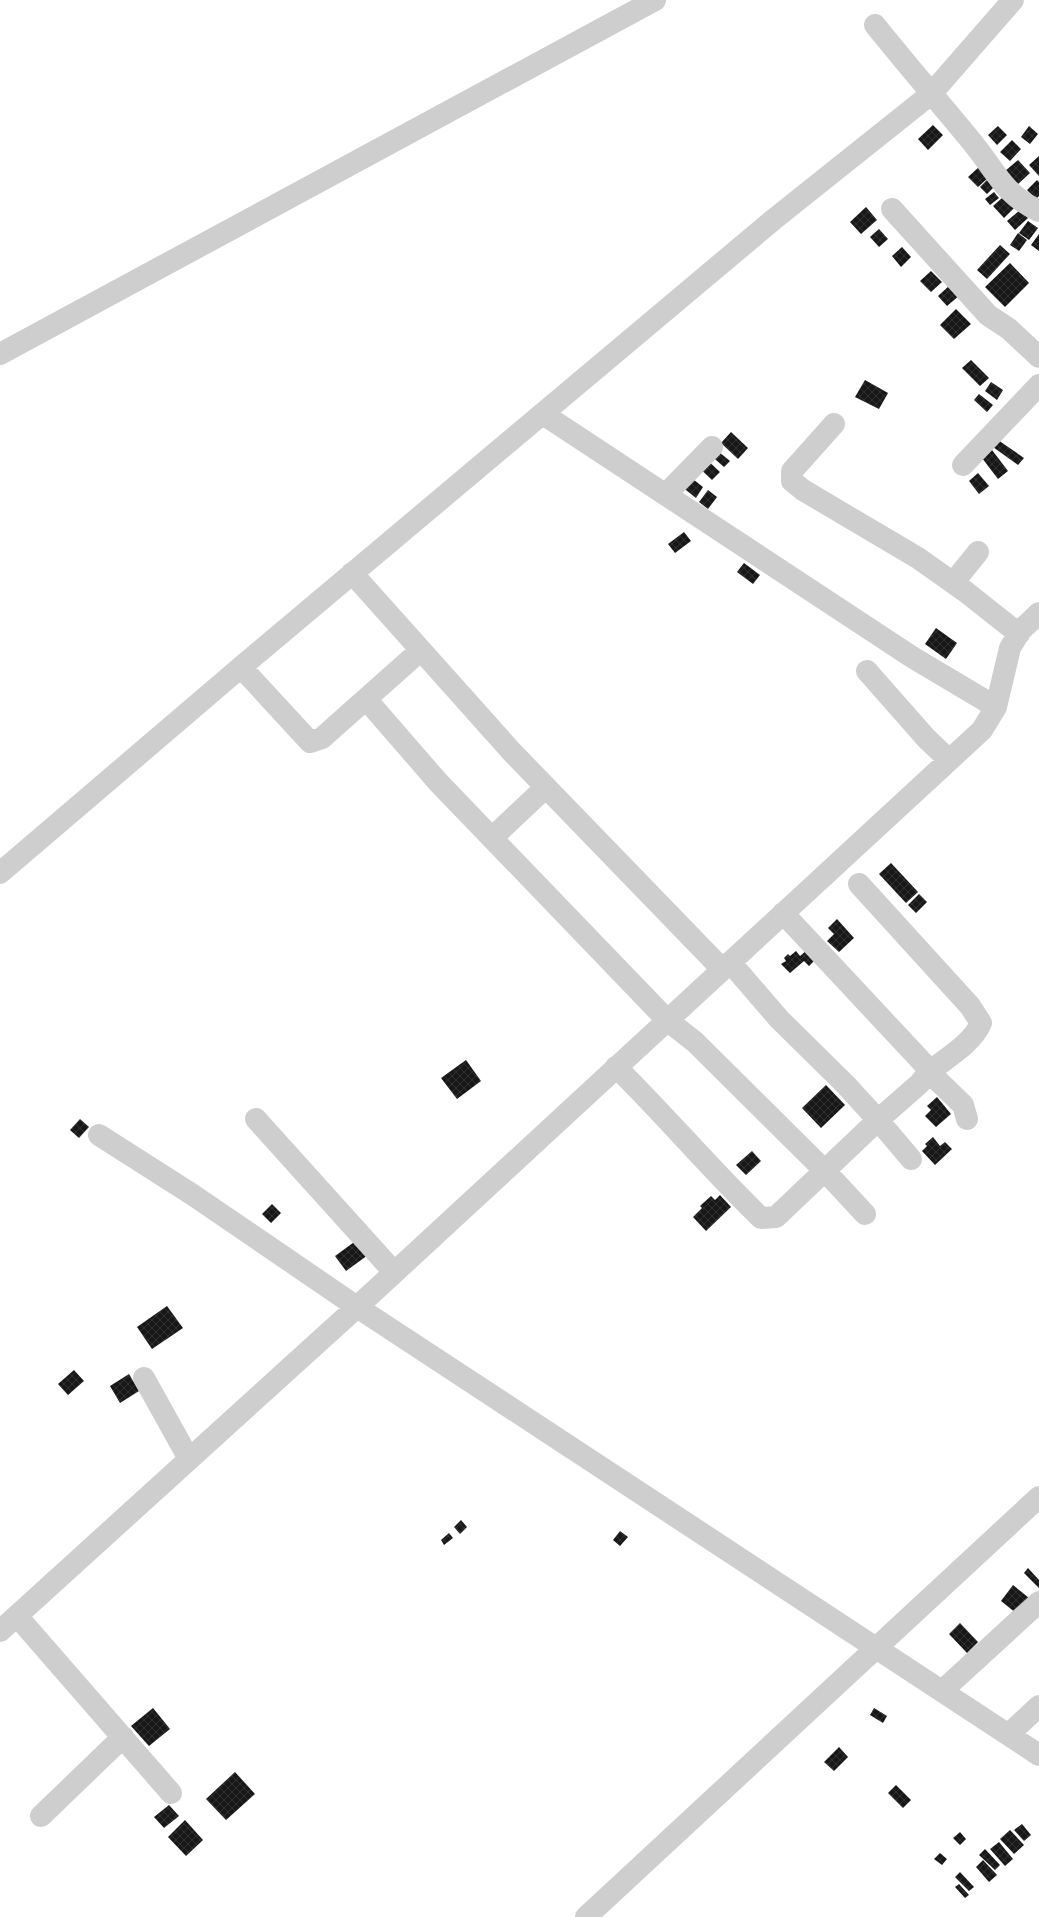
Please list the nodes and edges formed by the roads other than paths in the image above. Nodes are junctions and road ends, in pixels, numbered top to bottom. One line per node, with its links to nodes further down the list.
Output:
1 (655, 0): 7 (street)
2 (1013, 0): 4 (street)
3 (875, 25): 4 (street)
4 (931, 94): 6 (street); 10 (street)
5 (892, 209): 8 (street)
6 (1039, 211)
7 (0, 354)
8 (1039, 357)
9 (1039, 385): 13 (street)
10 (543, 414): 14 (street); 16 (street)
11 (834, 424): 17 (street)
12 (712, 447): 14 (street)
13 (962, 465)
14 (666, 494): 24 (street)
15 (978, 552): 17 (street)
16 (352, 573): 20 (street); 21 (street)
17 (953, 583): 19 (street)
18 (1039, 613): 19 (street)
19 (1019, 634): 24 (street)
20 (421, 650): 23 (street); 26 (street)
21 (242, 667): 23 (street); 28 (street)
22 (867, 671): 25 (street)
23 (366, 699): 27 (street)
24 (996, 707): 25 (street)
25 (949, 760): 30 (street)
26 (546, 787): 27 (street); 31 (street)
27 (492, 838): 32 (street)
28 (0, 874)
29 (859, 884): 34 (street)
30 (783, 913): 31 (street); 34 (street)
31 (726, 966): 32 (street); 37 (street)
32 (668, 1020): 33 (street); 40 (street)
33 (616, 1067): 40 (street); 42 (street)
34 (929, 1072): 36 (street); 37 (street)
35 (256, 1119): 42 (street)
36 (967, 1119)
37 (878, 1120): 39 (street); 40 (street)
38 (99, 1135): 43 (street)
39 (911, 1159)
40 (825, 1171): 41 (street)
41 (865, 1214)
42 (394, 1272): 43 (street)
43 (358, 1307): 45 (street); 50 (street)
44 (144, 1378): 45 (street)
45 (189, 1459): 48 (street)
46 (1039, 1497): 50 (street)
47 (1039, 1602): 51 (street)
48 (17, 1616): 49 (street); 54 (street)
49 (0, 1631)
50 (876, 1649): 51 (street); 58 (street)
51 (942, 1691): 53 (street)
52 (1039, 1706): 53 (street)
53 (1009, 1734): 55 (street)
54 (123, 1737): 56 (street); 57 (street)
55 (1039, 1755)
56 (171, 1792)
57 (41, 1816)
58 (586, 1917)

